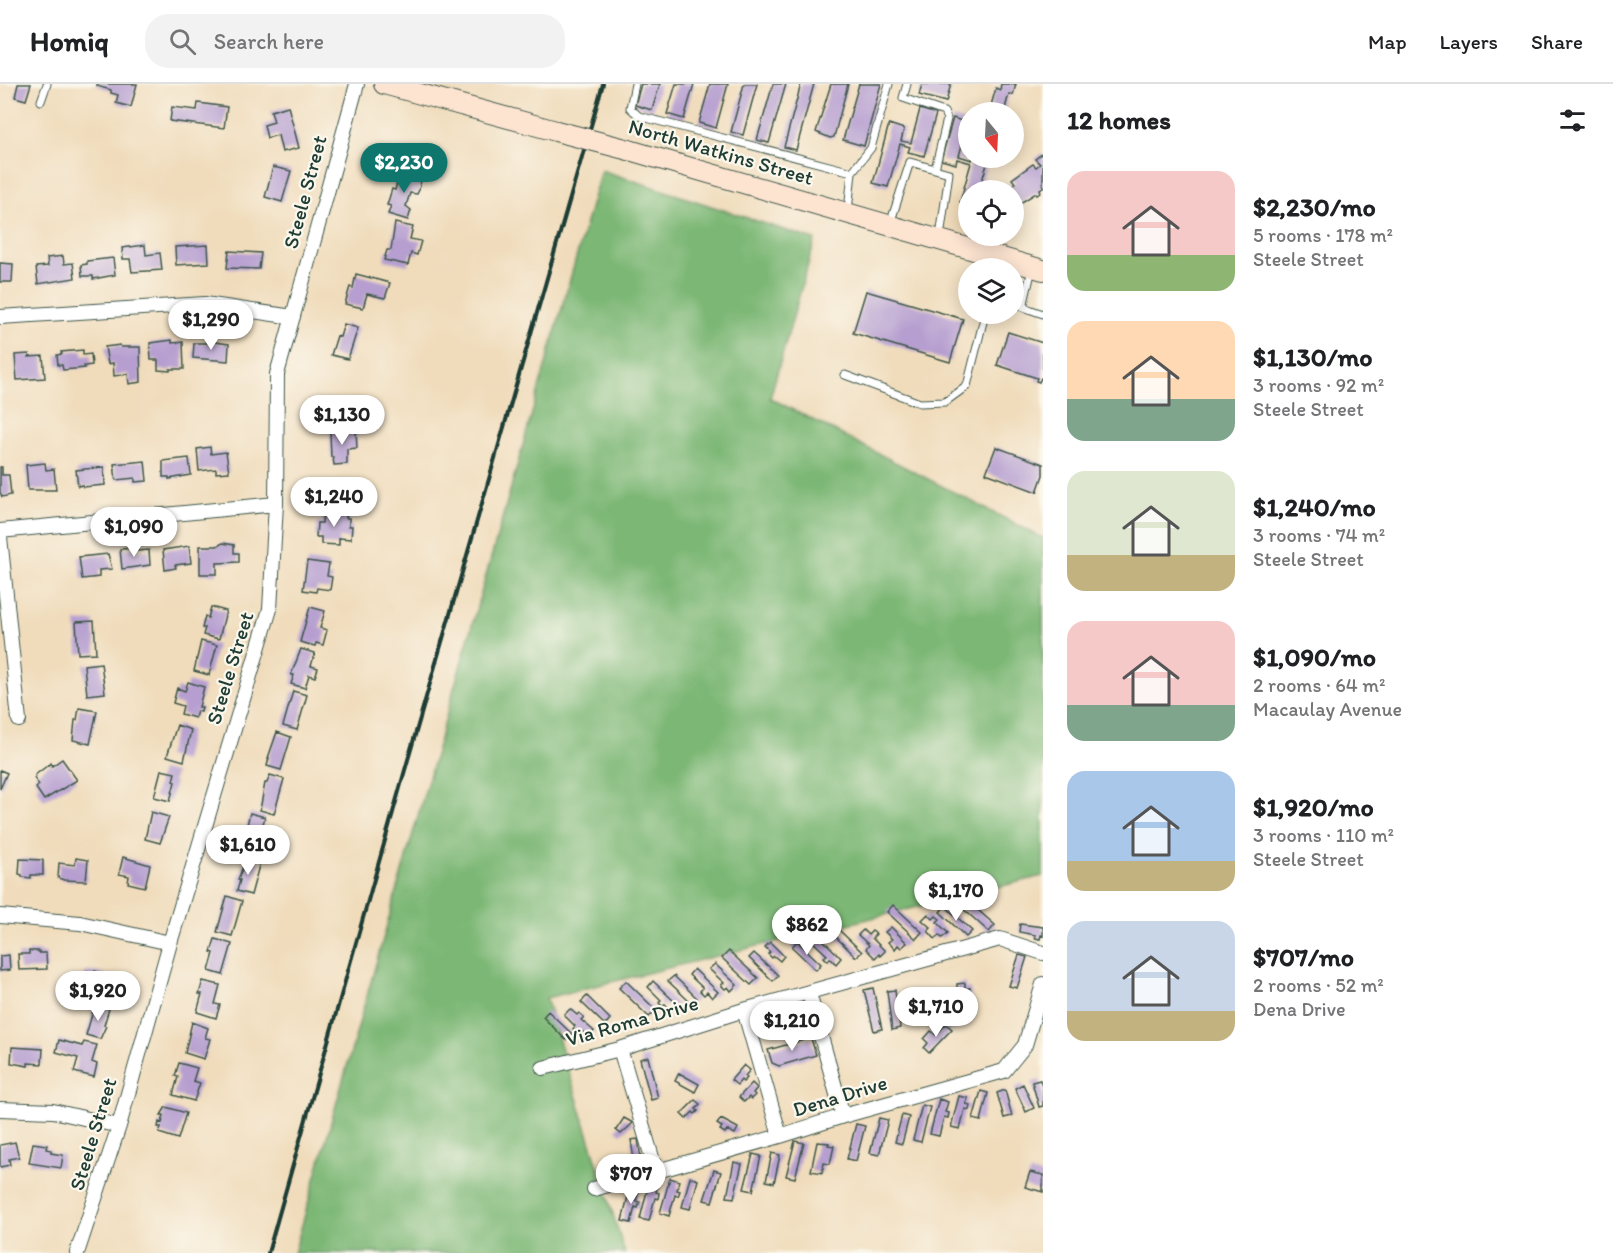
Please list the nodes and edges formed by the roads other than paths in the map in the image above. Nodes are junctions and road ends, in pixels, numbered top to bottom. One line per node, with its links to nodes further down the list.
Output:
1 (47, 84): 7 (lane)
2 (357, 84): 17 (street, Steele Street)
3 (384, 84): 10 (main road, North Watkins Street, bridge)
4 (636, 84): 9 (lane)
5 (889, 84): 9 (lane)
6 (907, 84): 8 (lane)
7 (41, 101)
8 (935, 169): 11 (lane); 12 (lane)
9 (852, 172): 10 (lane)
10 (848, 213): 11 (main road, North Watkins Street)
11 (890, 226): 12 (main road, North Watkins Street)
12 (939, 240): 13 (main road, North Watkins Street)
13 (986, 258)
14 (1038, 268): 15 (lane)
15 (1043, 314)
16 (0, 317): 17 (street)
17 (293, 317): 20 (street, Steele Street)
18 (982, 324): 19 (lane)
19 (845, 375)
20 (276, 504): 21 (street); 25 (street, Steele Street)
21 (0, 531)
22 (0, 537): 23 (street)
23 (19, 720)
24 (0, 916): 25 (street)
25 (170, 943): 34 (street, Steele Street)
26 (1043, 953): 28 (street, Via Roma Drive)
27 (1043, 984): 33 (street, Dena Drive)
28 (809, 993): 29 (street, Via Roma Drive); 33 (street)
29 (744, 1010): 30 (street, Via Roma Drive); 35 (street)
30 (620, 1048): 31 (street, Via Roma Drive); 36 (street)
31 (543, 1068)
32 (0, 1109): 34 (street)
33 (843, 1116): 35 (street, Dena Drive)
34 (119, 1126): 38 (street, Steele Street)
35 (780, 1136): 36 (street, Dena Drive)
36 (656, 1170): 37 (street, Dena Drive)
37 (594, 1189)
38 (77, 1253)

